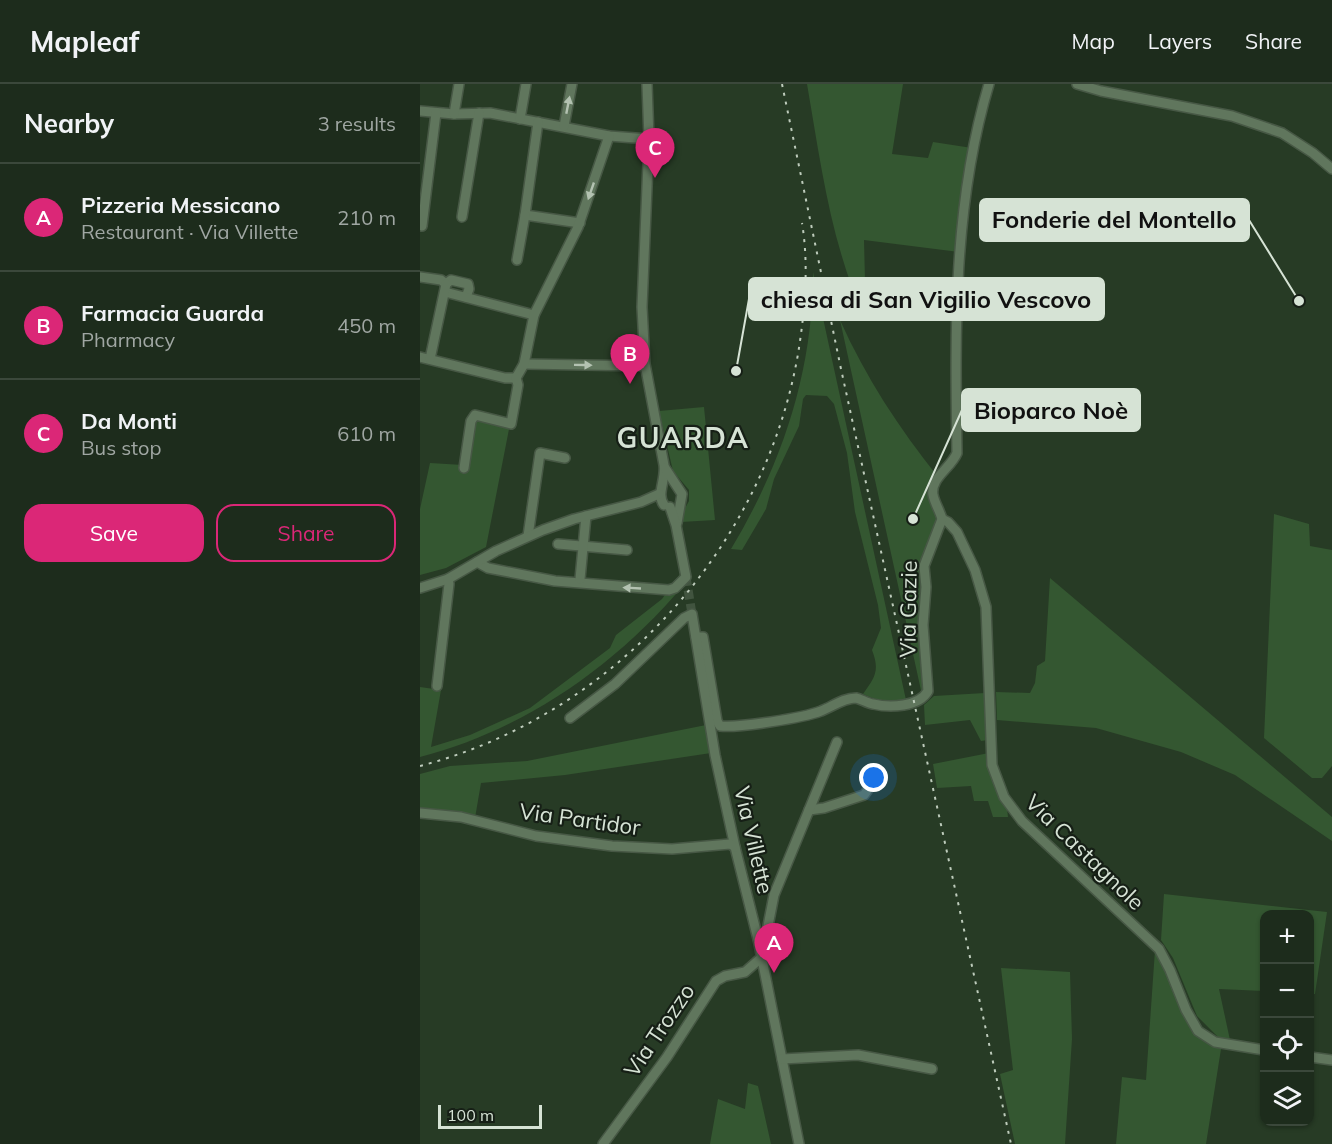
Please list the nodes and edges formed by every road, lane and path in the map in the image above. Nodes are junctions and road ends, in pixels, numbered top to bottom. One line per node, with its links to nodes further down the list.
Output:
1 (459, 84): 10 (street)
2 (526, 84): 11 (street)
3 (572, 84): 13 (street, one-way to 3)
4 (647, 84): 15 (street)
5 (989, 84): 39 (street)
6 (1077, 84): 16 (street)
7 (420, 111): 9 (street)
8 (479, 112): 10 (street); 11 (street); 18 (street)
9 (436, 113): 10 (street); 20 (street)
10 (454, 114)
11 (520, 119): 12 (street)
12 (538, 122): 13 (street); 17 (street)
13 (564, 126): 14 (street)
14 (609, 136): 15 (street); 19 (street, one-way to 19)
15 (649, 139): 28 (street)
16 (1332, 169)
17 (525, 215): 19 (street); 21 (street)
18 (462, 217)
19 (580, 223): 25 (street)
20 (422, 226)
21 (517, 260)
22 (420, 277): 23 (street)
23 (446, 288): 24 (street); 24 (street); 26 (street)
24 (466, 297): 25 (street)
25 (534, 315): 27 (street)
26 (425, 358): 29 (street)
27 (524, 364): 28 (street, one-way to 28); 29 (street)
28 (645, 366): 31 (street)
29 (516, 378): 32 (street)
30 (565, 458): 41 (street)
31 (664, 465): 33 (street); 34 (street)
32 (464, 468)
33 (678, 486): 34 (street); 36 (street)
34 (661, 491): 35 (street); 37 (street)
35 (641, 502): 37 (street); 38 (street)
36 (681, 502): 37 (street); 40 (street)
37 (667, 506): 40 (street)
38 (586, 516): 41 (street); 43 (street)
39 (942, 519): 49 (street, Via Gazie); 59 (street, Via Castagnole)
40 (676, 525): 45 (street, one-way to 45)
41 (528, 536): 45 (street)
42 (558, 544): 43 (street)
43 (583, 546): 44 (street); 47 (street)
44 (627, 550)
45 (477, 562): 46 (street)
46 (448, 579): 48 (street); 50 (street)
47 (580, 579)
48 (420, 588)
49 (696, 637): 51 (street, Via Villette); 56 (street, Via Villette)
50 (437, 686)
51 (570, 718)
52 (837, 742): 54 (street)
53 (867, 791): 54 (street)
54 (809, 810): 57 (street)
55 (420, 813): 56 (street, Via Partidor)
56 (735, 847): 57 (street, Via Villette)
57 (758, 939): 58 (street, Via Villette)
58 (762, 957): 61 (street, Via Villette); 64 (street, Via Trozzo)
59 (1260, 1049)
60 (1314, 1058): 62 (street)
61 (782, 1059): 63 (street); 65 (street, Via Villette)
62 (1332, 1060)
63 (932, 1069)
64 (603, 1144)
65 (799, 1144)

